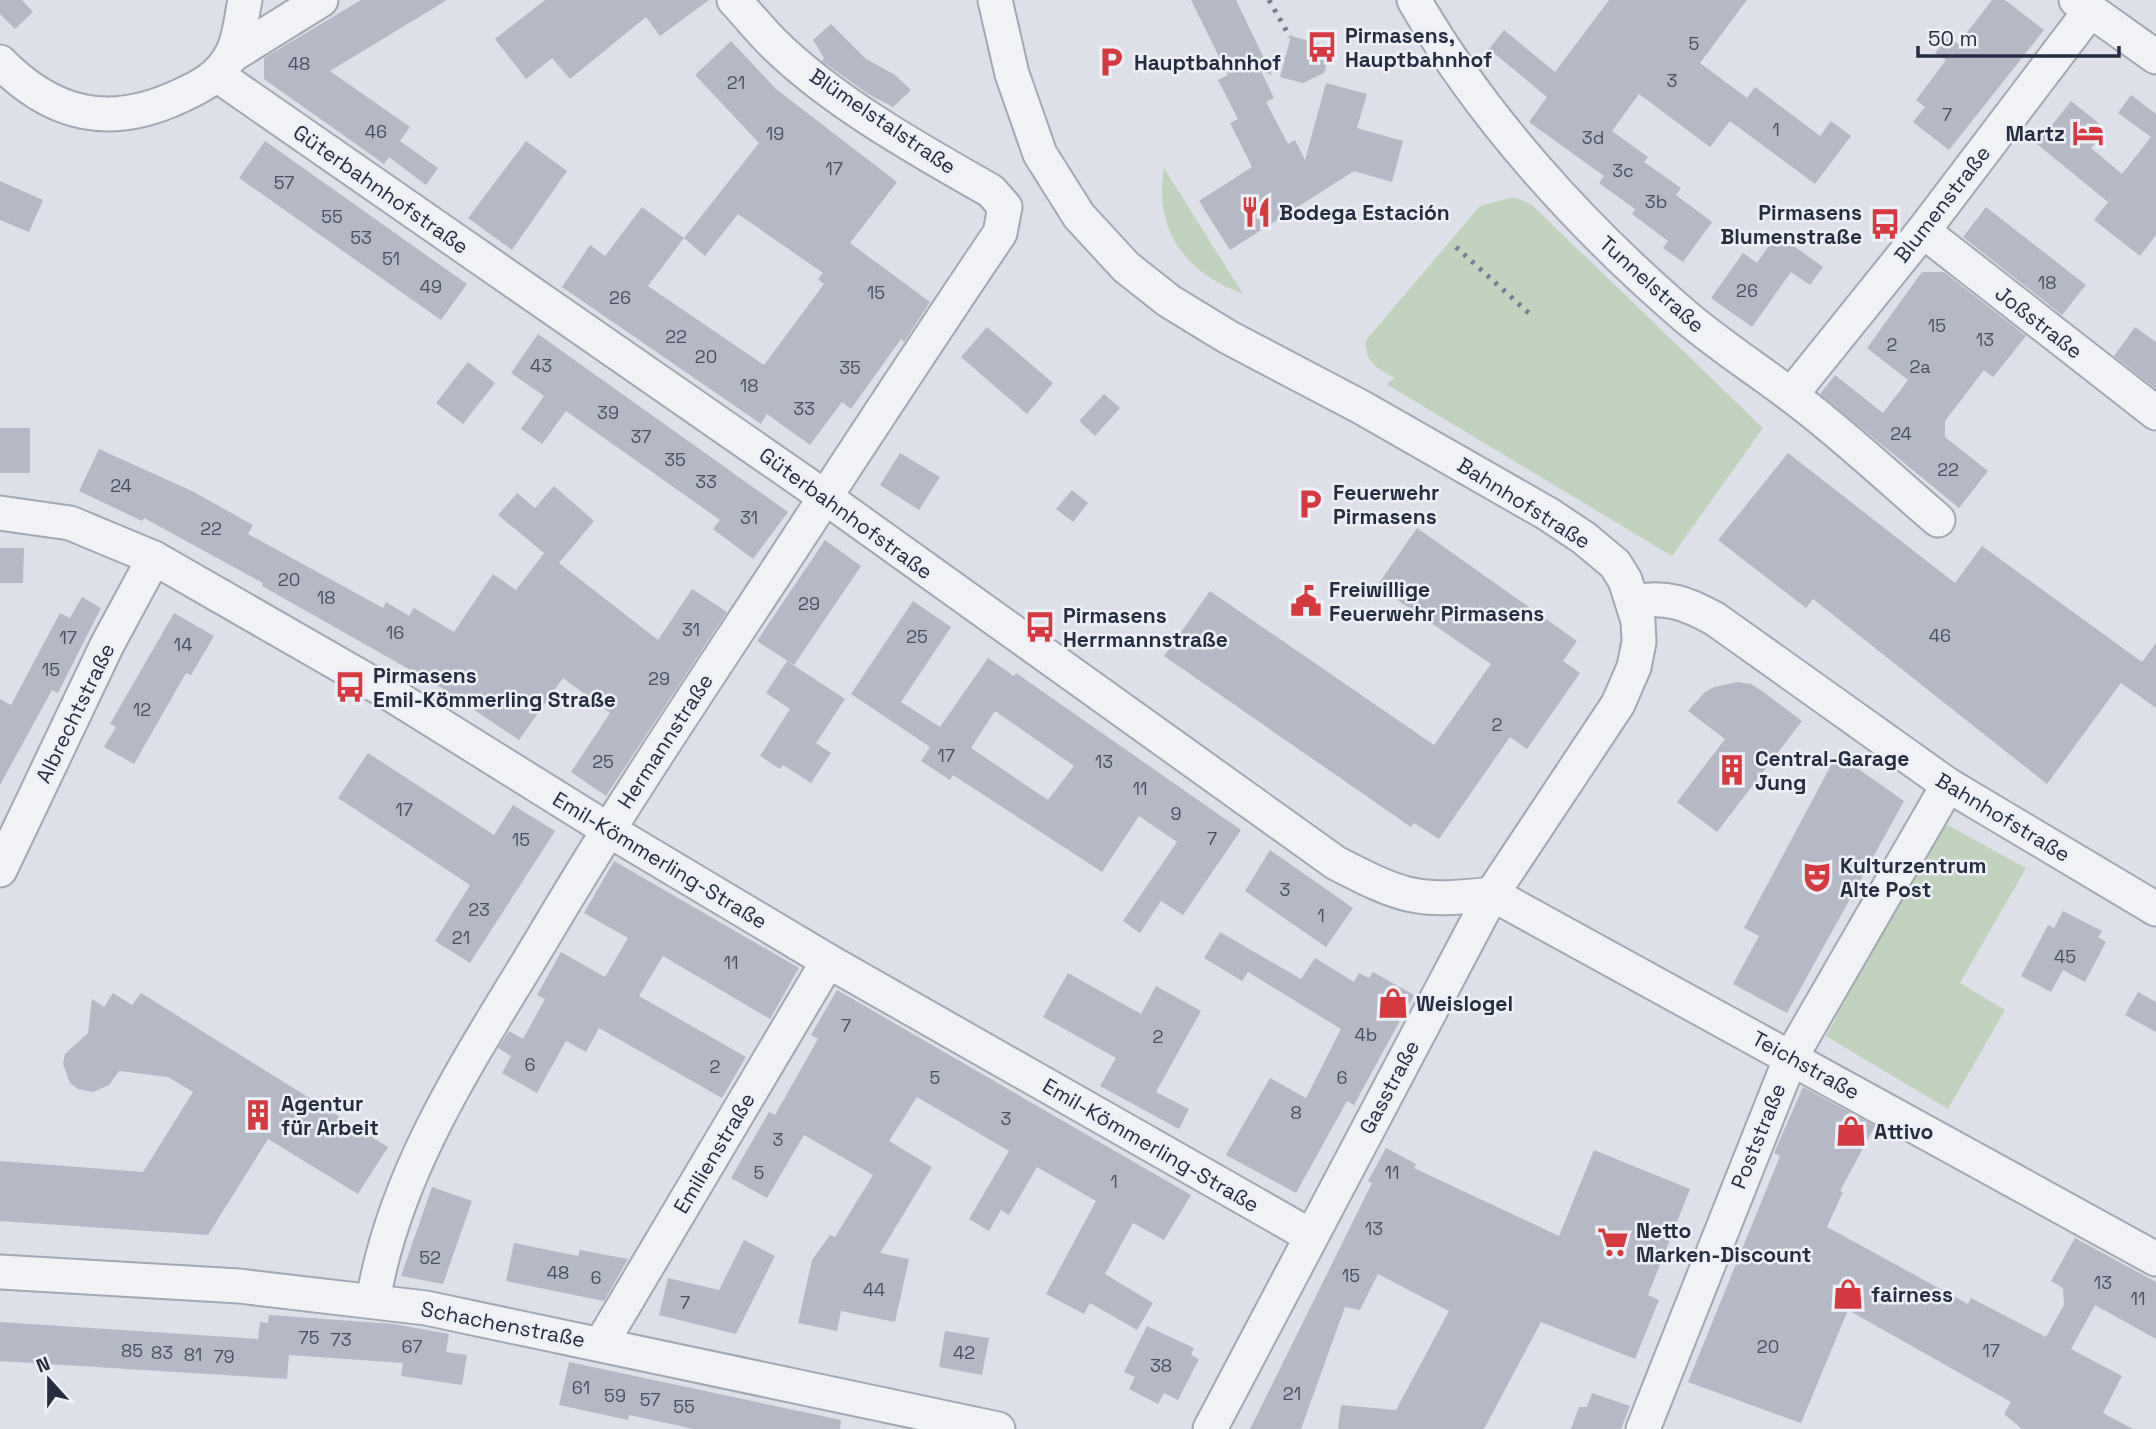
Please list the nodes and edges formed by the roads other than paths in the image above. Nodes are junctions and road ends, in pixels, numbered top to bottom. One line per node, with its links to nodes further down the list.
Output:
1 (245, 0): 9 (street)
2 (321, 0): 9 (street)
3 (734, 0): 10 (street, Blümelstalstraße)
4 (995, 0): 18 (street, Bahnhofstraße)
5 (1414, 0): 12 (street, Tunnelstraße)
6 (2083, 5): 7 (street); 11 (street, Blumenstraße)
7 (2156, 57)
8 (0, 62): 9 (street)
9 (224, 66): 14 (street, Güterbahnhofstraße)
10 (1005, 207): 14 (street, Hermannstraße)
11 (1923, 231): 12 (street, Blumenstraße); 13 (street, Joßstraße)
12 (1791, 395): 16 (street, Tunnelstraße)
13 (2156, 413)
14 (825, 497): 20 (street, Hermannstraße); 22 (street, Güterbahnhofstraße)
15 (0, 513): 17 (street, Emil-Kömmerling-Straße)
16 (1938, 520)
17 (154, 558): 20 (street, Emil-Kömmerling-Straße); 21 (street, Albrechtstraße)
18 (1634, 602): 19 (street, Bahnhofstraße); 22 (street, Gasstraße)
19 (1948, 785): 23 (street, Bahnhofstraße); 25 (street, Poststraße)
20 (607, 830): 24 (street, Emil-Kömmerling-Straße); 29 (street, Hermannstraße)
21 (0, 870)
22 (1492, 894): 25 (street, Teichstraße); 26 (street, Gasstraße)
23 (2156, 909)
24 (828, 961): 26 (street, Emil-Kömmerling-Straße); 30 (street, Emilienstraße)
25 (1791, 1057): 27 (street, Teichstraße); 33 (street, Poststraße)
26 (1311, 1236): 32 (street, Gasstraße)
27 (2156, 1259)
28 (0, 1272): 29 (street, Schachenstraße)
29 (373, 1301): 30 (street, Schachenstraße)
30 (601, 1344): 31 (street, Schachenstraße)
31 (998, 1429)
32 (1210, 1429)
33 (1643, 1429)

